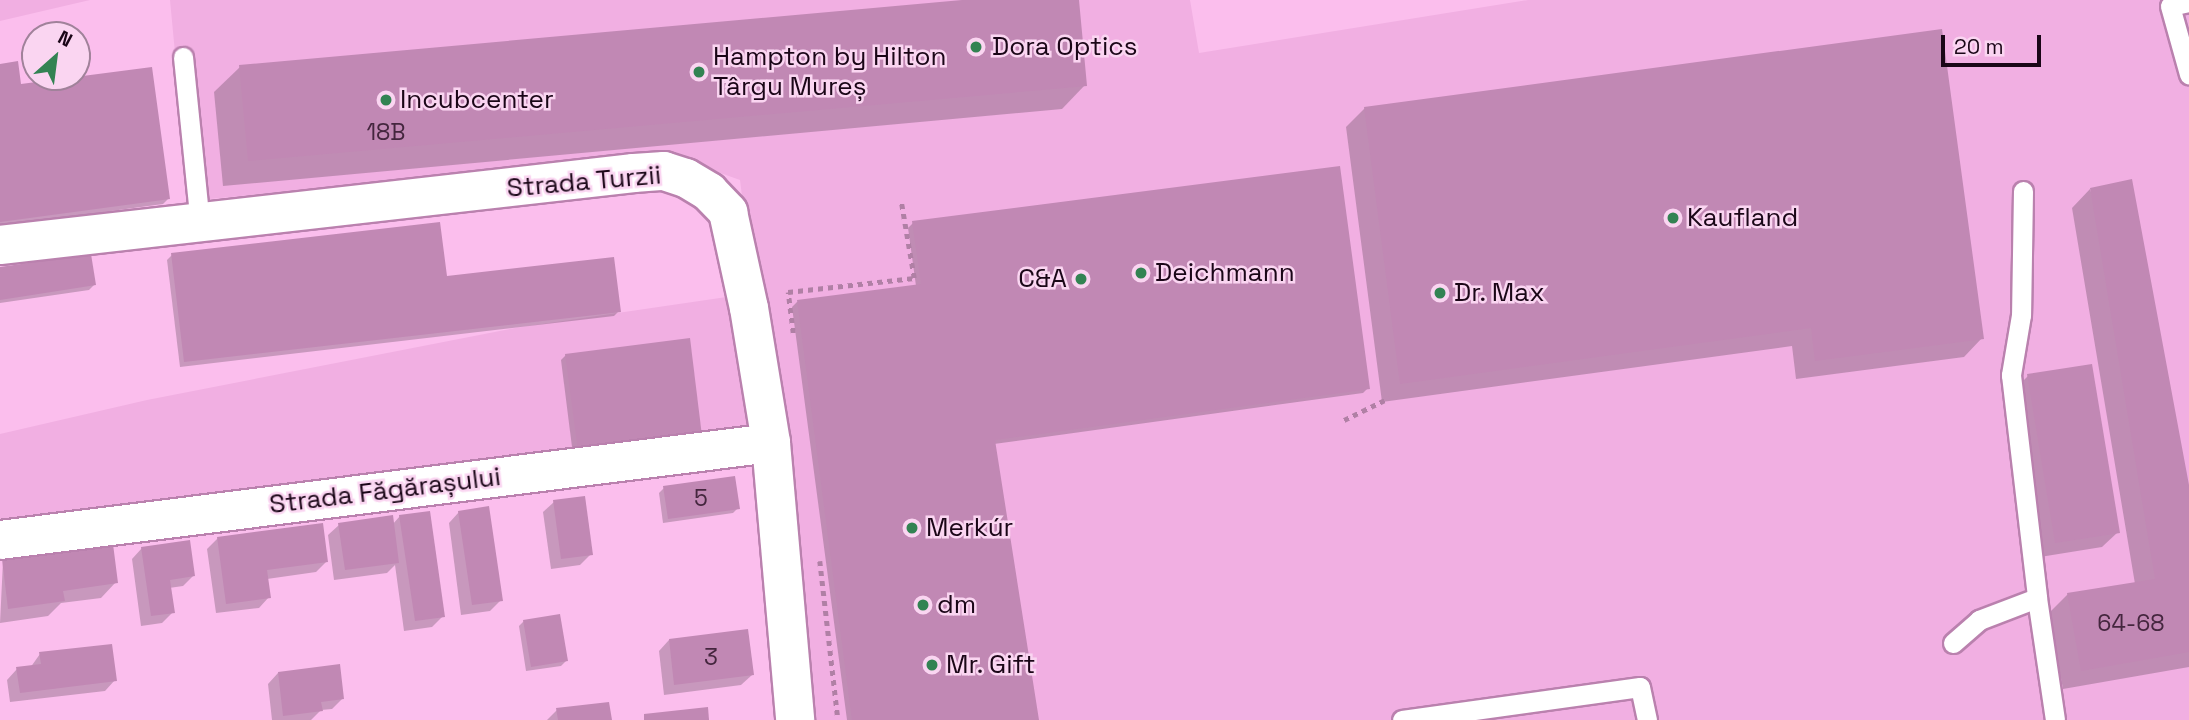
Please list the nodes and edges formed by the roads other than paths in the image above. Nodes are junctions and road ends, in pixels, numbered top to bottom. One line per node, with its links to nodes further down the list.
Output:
1 (2189, 2): 3 (lane)
2 (183, 57): 5 (lane)
3 (2189, 74)
4 (2022, 191): 9 (lane)
5 (200, 223): 6 (street, Strada Turzii); 7 (street, Strada Turzii)
6 (0, 245)
7 (771, 443): 8 (street, Strada Făgărașului); 11 (street, Strada Turzii)
8 (0, 540)
9 (2037, 598): 10 (lane); 14 (lane)
10 (1952, 643)
11 (795, 720)
12 (1402, 720): 13 (lane)
13 (1647, 720)
14 (2055, 720)

